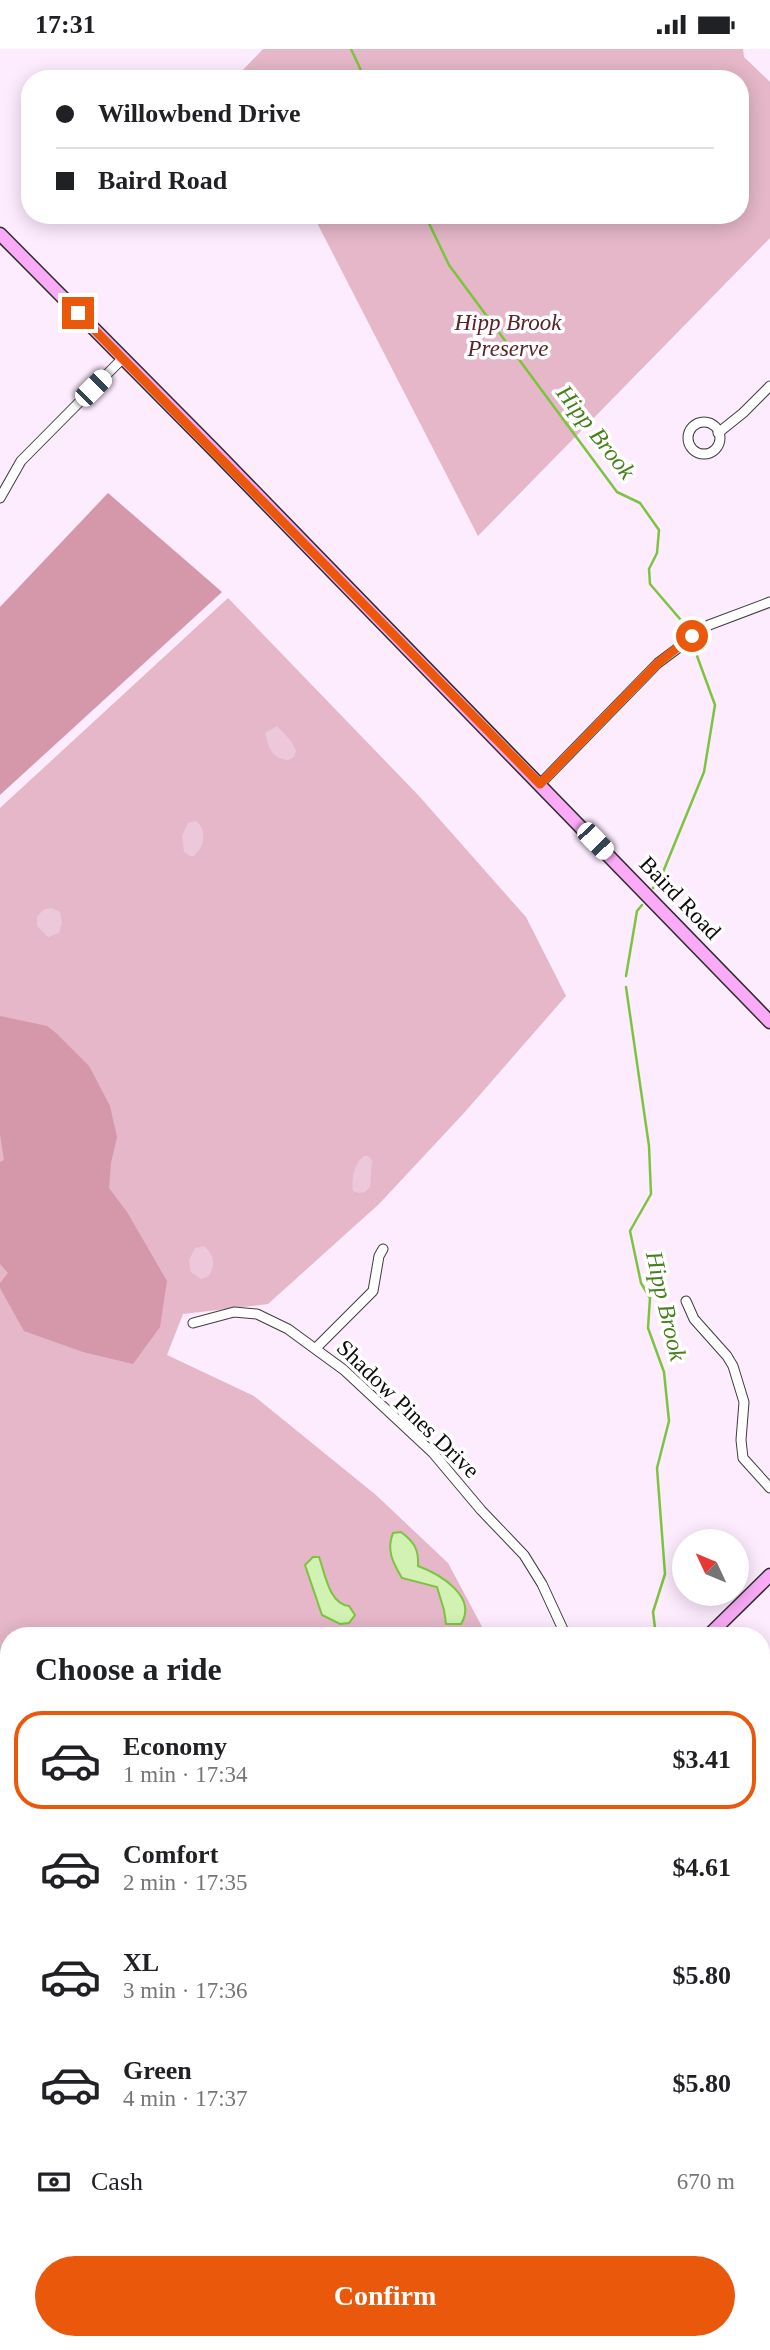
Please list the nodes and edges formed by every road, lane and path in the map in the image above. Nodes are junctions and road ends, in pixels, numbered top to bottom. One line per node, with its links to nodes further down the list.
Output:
1 (0, 234): 2 (street, Baird Road)
2 (123, 358): 5 (street); 7 (street, Baird Road)
3 (770, 386): 4 (street)
4 (718, 433)
5 (0, 498)
6 (769, 605): 7 (street)
7 (540, 784): 8 (street, Baird Road)
8 (770, 1022)
9 (383, 1249): 12 (street, Shadow Pines Drive)
10 (686, 1301): 13 (street)
11 (193, 1323): 12 (street, Shadow Pines Drive)
12 (317, 1348): 15 (street, Shadow Pines Drive)
13 (770, 1488)
14 (770, 1575): 16 (street)
15 (562, 1627)
16 (717, 1627)

